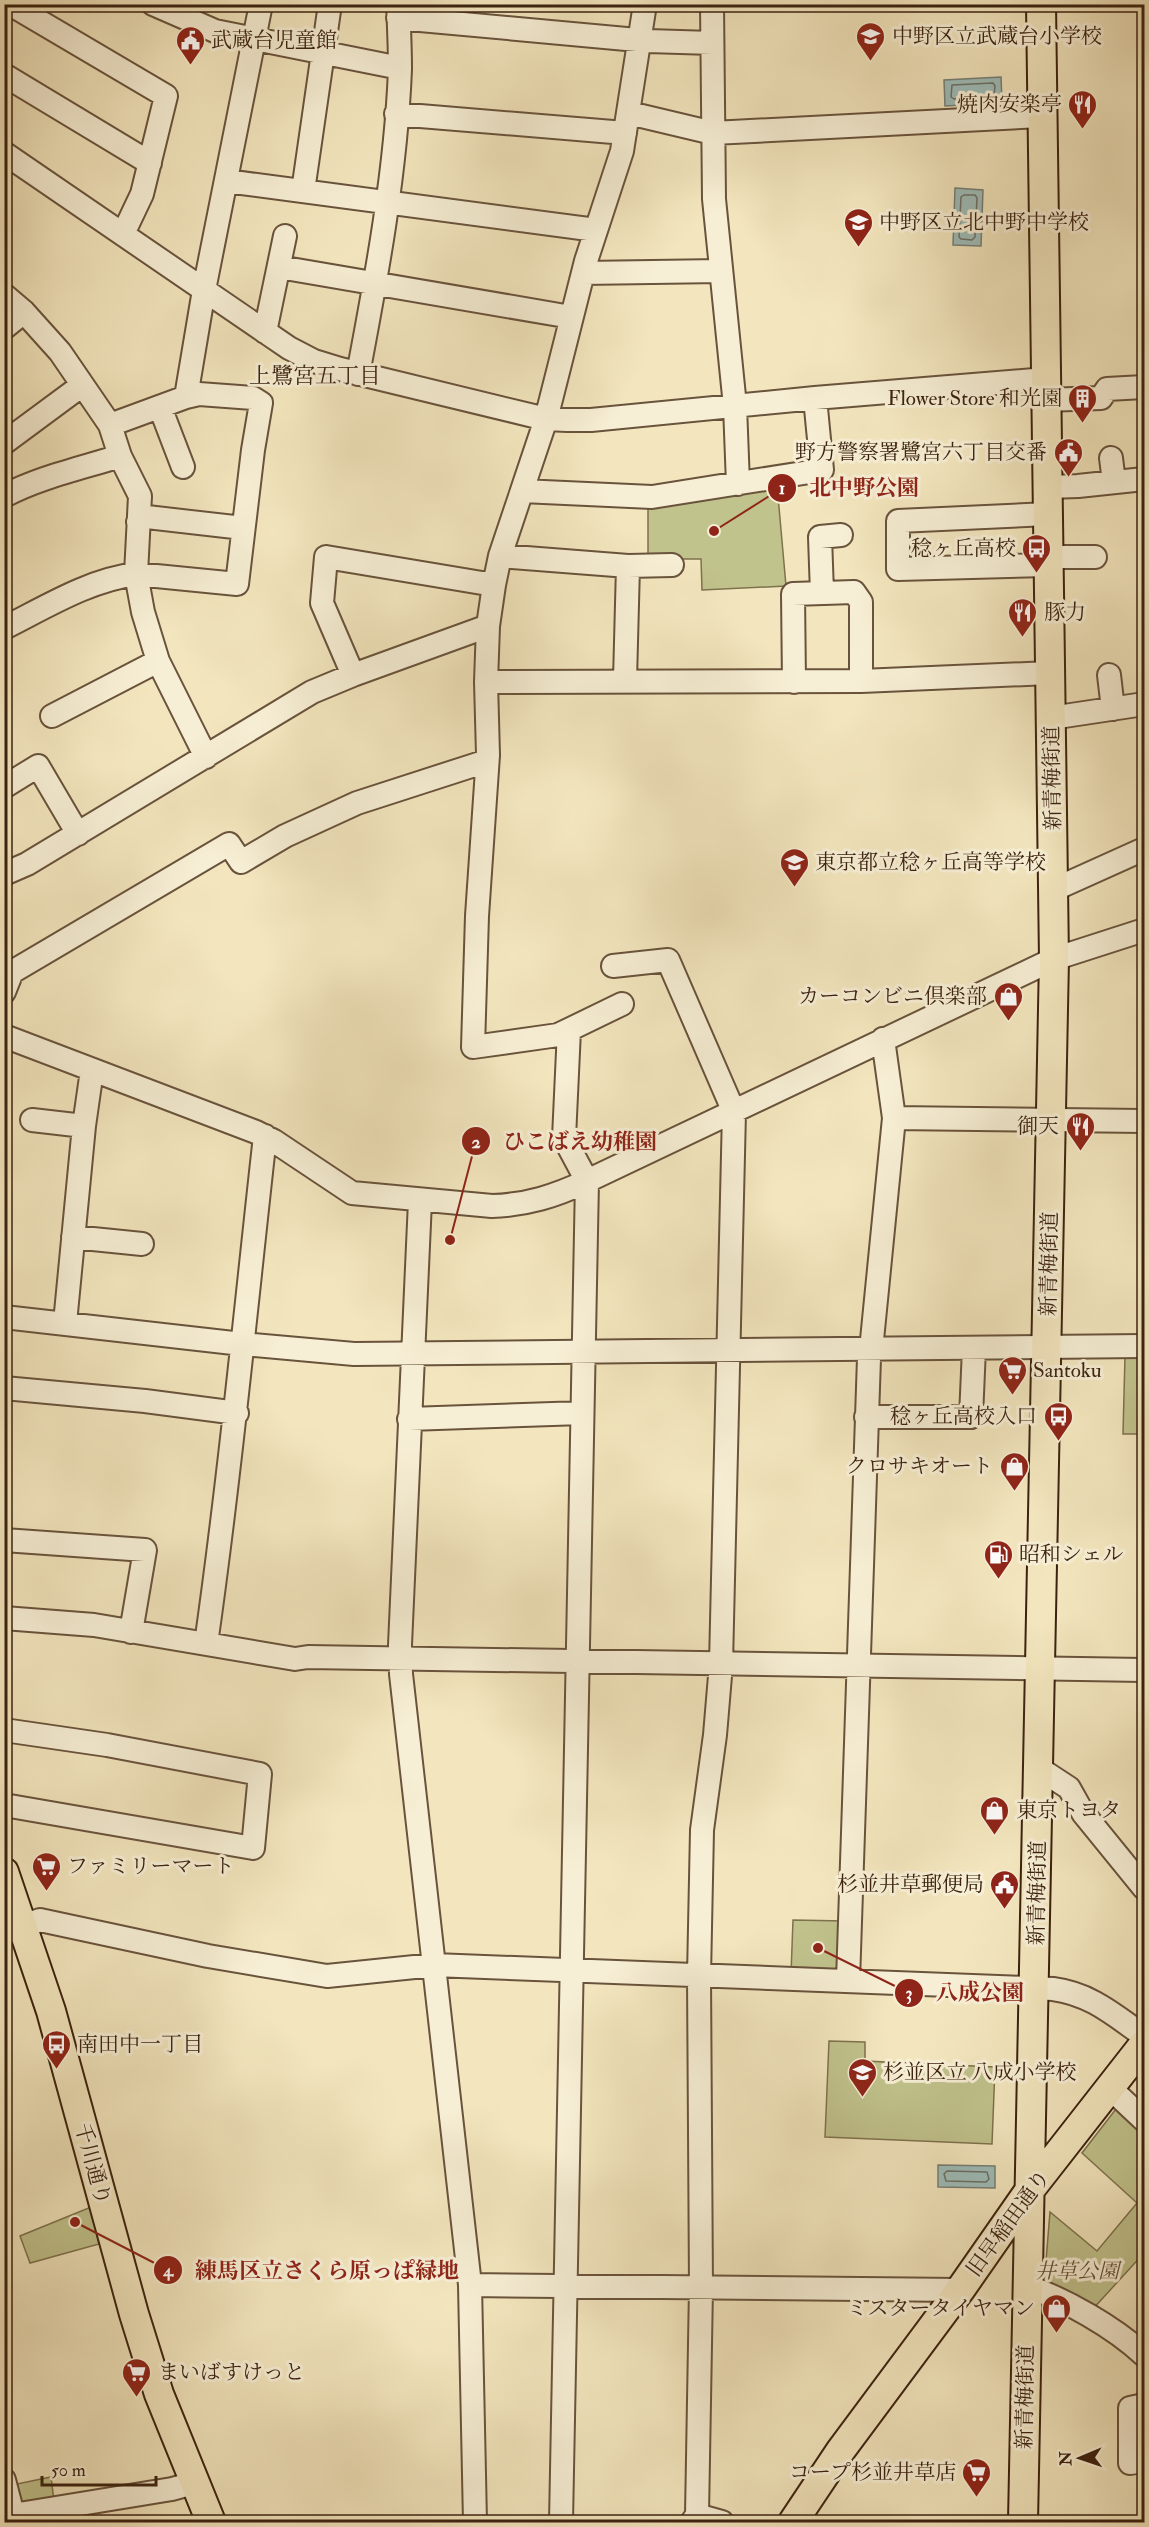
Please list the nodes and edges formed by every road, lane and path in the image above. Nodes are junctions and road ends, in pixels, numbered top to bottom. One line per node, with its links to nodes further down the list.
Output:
1 (10, 4): 20 (street)
2 (153, 4): 9 (street)
3 (261, 4): 9 (street)
4 (330, 4): 12 (street)
5 (645, 4): 10 (street)
6 (712, 4): 11 (street)
7 (1044, 5): 16 (main road, 新青梅街道)
8 (398, 11): 10 (street); 13 (street)
9 (253, 40): 12 (street); 21 (street)
10 (640, 40): 11 (street); 17 (street)
11 (712, 43): 18 (street)
12 (323, 54): 13 (street); 22 (street)
13 (400, 68): 15 (street)
14 (4, 75): 20 (street)
15 (396, 114): 17 (street); 23 (street)
16 (1042, 116): 18 (street); 40 (main road, 新青梅街道)
17 (627, 123): 18 (street); 24 (street)
18 (713, 133): 28 (street)
19 (4, 153): 25 (street)
20 (150, 164): 25 (street)
21 (226, 181): 22 (street); 31 (street)
22 (303, 191): 23 (street)
23 (386, 202): 24 (street); 30 (street)
24 (596, 230): 29 (street)
25 (123, 234): 31 (street)
26 (285, 236): 27 (street)
27 (279, 267): 30 (street); 36 (street)
28 (721, 271): 29 (street); 43 (street)
29 (584, 273): 34 (street)
30 (375, 284): 34 (street); 37 (street)
31 (204, 290): 36 (street); 41 (street)
32 (4, 295): 33 (street)
33 (24, 312): 35 (street); 38 (street)
34 (571, 317): 45 (street)
35 (4, 328)
36 (265, 332): 37 (street)
37 (358, 374): 45 (street)
38 (81, 386): 46 (street); 47 (street)
39 (1144, 387): 40 (street)
40 (1046, 389): 42 (street); 56 (main road, 新青梅街道)
41 (186, 397): 44 (street); 58 (street)
42 (815, 398): 43 (street); 53 (street)
43 (735, 405): 45 (street); 53 (street)
44 (160, 407): 46 (street); 50 (street)
45 (546, 419): 54 (street)
46 (110, 426): 48 (street)
47 (4, 443)
48 (120, 456): 55 (street); 57 (street)
49 (1111, 458): 52 (street)
50 (183, 467)
51 (1144, 479): 52 (street)
52 (1114, 482): 56 (street)
53 (738, 484): 54 (street)
54 (522, 491): 60 (street)
55 (4, 496)
56 (1048, 500): 62 (main road, 新青梅街道); 62 (street)
57 (138, 522): 58 (street); 65 (street)
58 (243, 528): 65 (street)
59 (842, 535): 67 (street)
60 (500, 556): 64 (street); 66 (street)
61 (1095, 556): 62 (street)
62 (1048, 561): 71 (main road, 新青梅街道)
63 (672, 565): 64 (street)
64 (628, 566): 74 (street)
65 (136, 574): 69 (street); 70 (street)
66 (494, 583): 68 (street); 72 (street)
67 (822, 593): 75 (street); 77 (street)
68 (488, 626): 72 (street); 76 (street)
69 (4, 628)
70 (158, 661): 80 (street); 82 (street)
71 (1050, 673): 75 (street); 81 (main road, 新青梅街道)
72 (353, 675): 82 (street)
73 (1109, 675): 79 (street)
74 (625, 680): 76 (street); 77 (street)
75 (861, 681): 77 (street)
76 (486, 682): 83 (street)
77 (794, 682)
78 (1144, 704): 79 (street)
79 (1113, 709): 81 (street)
80 (52, 716)
81 (1051, 718): 88 (main road, 新青梅街道)
82 (206, 757): 85 (street)
83 (487, 761): 92 (street); 94 (street)
84 (4, 787): 85 (street)
85 (78, 834): 87 (street)
86 (1144, 849): 88 (street)
87 (4, 874)
88 (1053, 890): 90 (main road, 新青梅街道)
89 (1144, 930): 90 (street)
90 (1054, 959): 96 (street); 100 (main road, 新青梅街道)
91 (613, 966): 98 (street)
92 (4, 992)
93 (622, 1004): 94 (street)
94 (569, 1030): 105 (street)
95 (4, 1036): 97 (street)
96 (883, 1039): 98 (street); 99 (street)
97 (93, 1070): 103 (street); 104 (street)
98 (734, 1112): 105 (street); 115 (street)
99 (894, 1118): 100 (street); 116 (street)
100 (1051, 1119): 102 (street); 114 (main road, 新青梅街道)
101 (32, 1120): 103 (street)
102 (1144, 1121)
103 (84, 1126): 107 (street)
104 (265, 1136): 106 (street); 111 (street)
105 (587, 1181): 106 (street); 117 (street)
106 (420, 1200): 118 (street)
107 (74, 1237): 108 (street); 110 (street)
108 (142, 1244)
109 (4, 1317): 110 (street)
110 (65, 1323): 111 (street)
111 (242, 1344): 118 (street); 120 (street)
112 (1144, 1346): 114 (street)
113 (974, 1348): 114 (street); 116 (street); 122 (street)
114 (1047, 1348): 132 (main road, 新青梅街道)
115 (728, 1349): 116 (street); 117 (street); 130 (street)
116 (872, 1350): 122 (street)
117 (583, 1352): 118 (street); 121 (street)
118 (412, 1354): 123 (street)
119 (4, 1388): 120 (street)
120 (237, 1413): 127 (street)
121 (582, 1413): 123 (street); 129 (street)
122 (866, 1417): 131 (street)
123 (409, 1419): 128 (street)
124 (4, 1539): 126 (street)
125 (4, 1618): 126 (street)
126 (131, 1632): 127 (street)
127 (206, 1644): 128 (street)
128 (400, 1659): 129 (street); 140 (street)
129 (577, 1661): 130 (street); 141 (street)
130 (721, 1664): 131 (street); 142 (street)
131 (858, 1665): 132 (street); 143 (street)
132 (1041, 1667): 133 (street); 135 (main road, 新青梅街道)
133 (1144, 1670)
134 (4, 1730): 136 (street)
135 (1040, 1769): 138 (street); 144 (main road, 新青梅街道)
136 (4, 1805)
137 (4, 1872): 139 (main road, 千川通り)
138 (1144, 1888)
139 (14, 1929): 140 (street); 159 (main road, 千川通り)
140 (434, 1965): 141 (street); 150 (street)
141 (571, 1971): 142 (street); 152 (street)
142 (699, 1976): 143 (street); 153 (street)
143 (848, 1981): 144 (street)
144 (1035, 1988): 145 (street); 149 (main road, 新青梅街道)
145 (1144, 2036)
146 (1144, 2044): 147 (main road, 旧早稲田通り)
147 (1110, 2088): 148 (street); 149 (main road, 旧早稲田通り)
148 (1144, 2120)
149 (1029, 2191): 151 (main road, 新青梅街道); 154 (main road, 旧早稲田通り)
150 (470, 2285): 152 (street); 163 (street)
151 (1027, 2286): 155 (street); 167 (main road, 新青梅街道)
152 (565, 2287): 153 (street); 164 (street)
153 (701, 2287): 154 (street); 161 (street)
154 (960, 2290): 166 (main road, 旧早稲田通り)
155 (1144, 2355)
156 (1144, 2405): 157 (street)
157 (1144, 2461)
158 (4, 2480): 160 (street)
159 (194, 2483): 160 (street); 162 (main road, 千川通り)
160 (14, 2519)
161 (695, 2519): 165 (street)
162 (211, 2523)
163 (475, 2523)
164 (561, 2523)
165 (722, 2523)
166 (792, 2523)
167 (1023, 2523)

